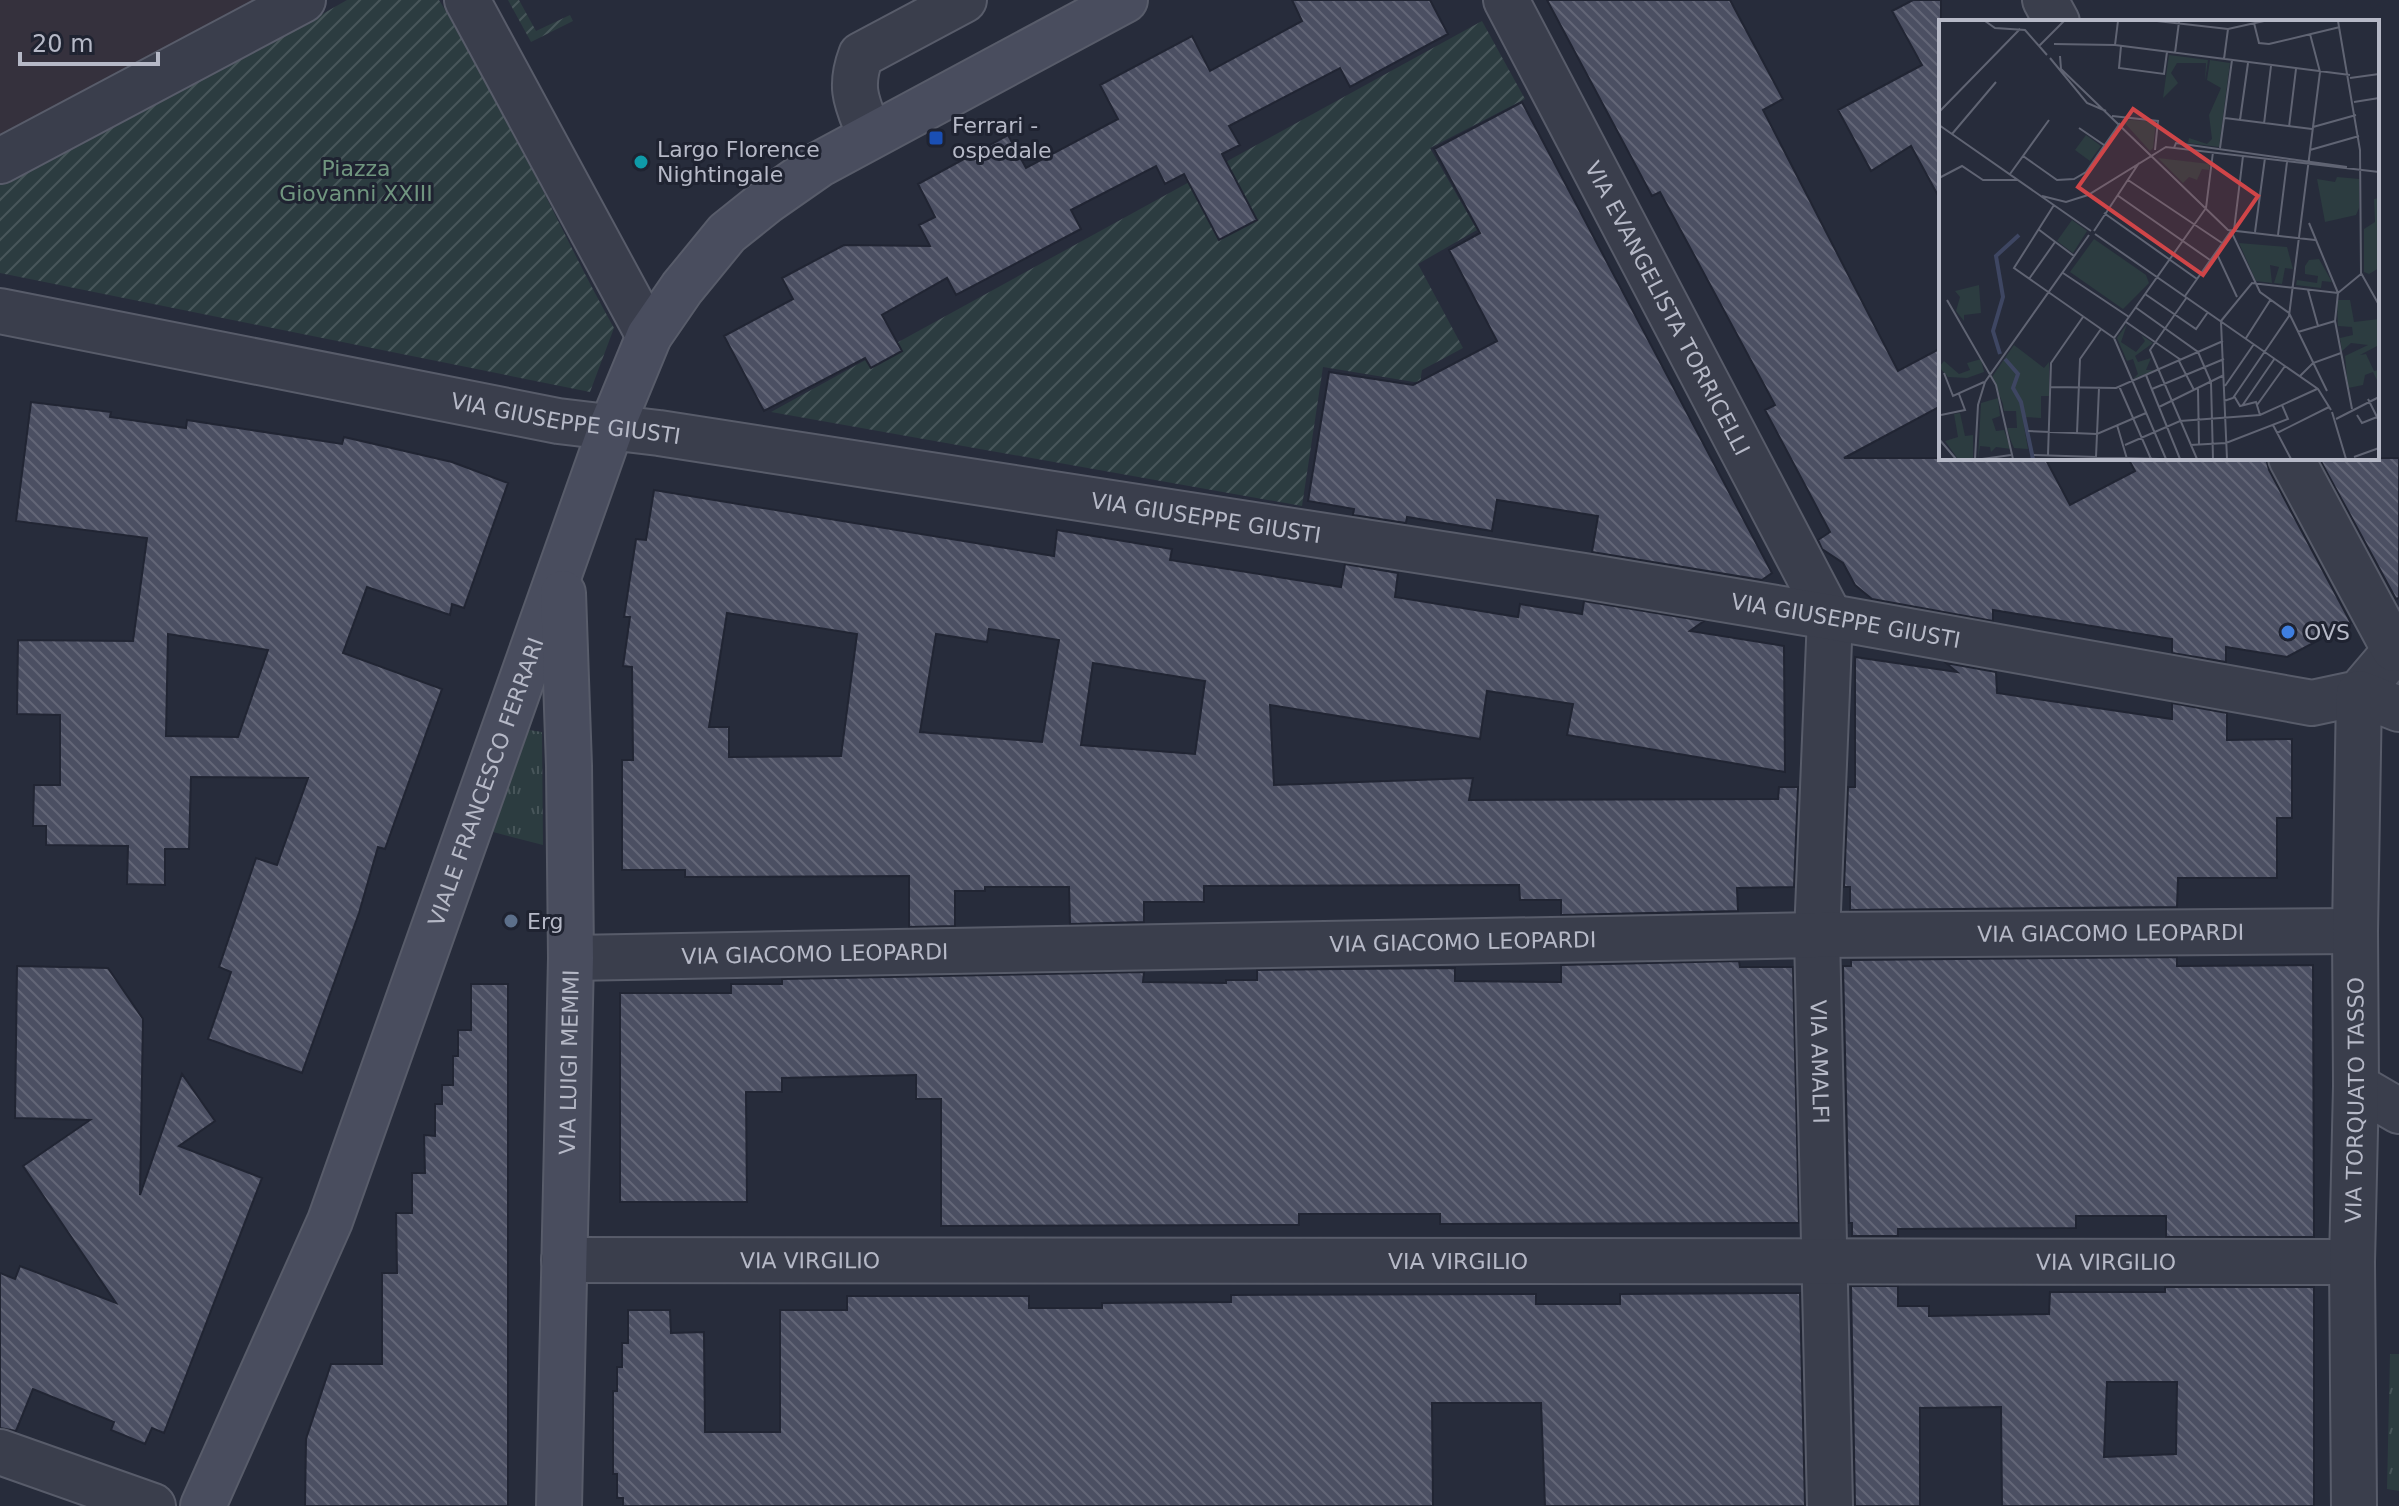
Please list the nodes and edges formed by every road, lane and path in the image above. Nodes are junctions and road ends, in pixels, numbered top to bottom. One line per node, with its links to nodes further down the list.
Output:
1 (303, 0): 9 (street)
2 (467, 0): 11 (street)
3 (964, 0): 8 (street)
4 (1125, 0): 8 (street, VIALE FRANCESCO FERRARI)
5 (1506, 0): 15 (street, VIA EVANGELISTA TORRICELLI)
6 (2045, 0): 7 (street)
7 (2056, 20)
8 (870, 136): 11 (street, VIALE FRANCESCO FERRARI)
9 (0, 161)
10 (0, 311): 12 (street, VIA GIUSEPPE GIUSTI)
11 (649, 336): 12 (street, VIALE FRANCESCO FERRARI)
12 (611, 428): 14 (street, VIALE FRANCESCO FERRARI); 15 (street, VIA GIUSEPPE GIUSTI)
13 (2292, 460): 16 (street)
14 (562, 570): 21 (street, VIA LUIGI MEMMI); 29 (street, VIALE FRANCESCO FERRARI)
15 (1830, 617): 17 (street, VIA GIUSEPPE GIUSTI); 20 (street, VIA AMALFI)
16 (2396, 648): 17 (street)
17 (2359, 693): 18 (street); 19 (street, VIA TORQUATO TASSO)
18 (2399, 709)
19 (2355, 931): 20 (street, VIA GIACOMO LEOPARDI); 22 (street, VIA TORQUATO TASSO)
20 (1817, 935): 21 (street, VIA GIACOMO LEOPARDI); 25 (street, VIA AMALFI)
21 (571, 958): 24 (street, VIA LUIGI MEMMI)
22 (2356, 1086): 23 (street); 26 (street, VIA TORQUATO TASSO)
23 (2399, 1111)
24 (564, 1260): 25 (street, VIA VIRGILIO); 30 (street, VIA LUIGI MEMMI)
25 (1823, 1261): 26 (street, VIA VIRGILIO); 31 (street, VIA AMALFI)
26 (2352, 1262): 32 (street, VIA TORQUATO TASSO)
27 (0, 1452): 28 (street)
28 (153, 1506)
29 (203, 1506)
30 (559, 1506)
31 (1830, 1506)
32 (2354, 1506)

